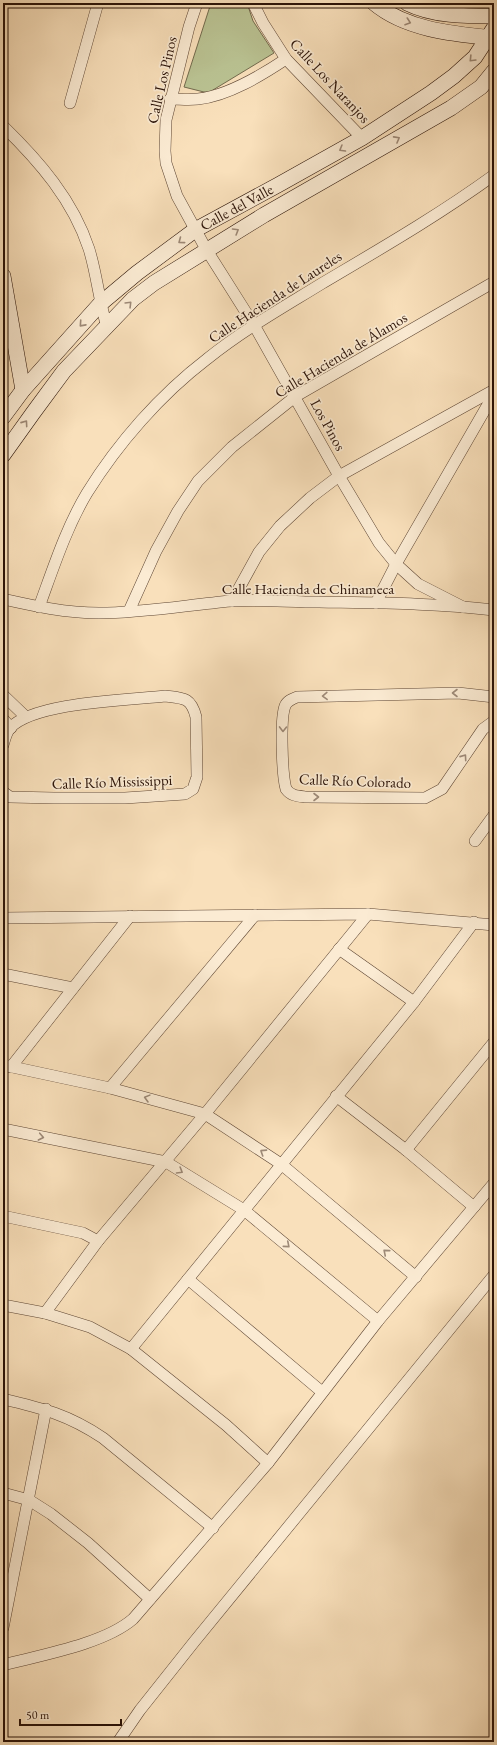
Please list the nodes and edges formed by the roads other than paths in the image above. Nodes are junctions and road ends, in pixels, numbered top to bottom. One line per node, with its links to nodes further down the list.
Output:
1 (98, 3): 11 (street)
2 (197, 3): 10 (street, Calle Los Pinos)
3 (253, 3): 8 (street, Calle Los Naranjos)
4 (374, 3): 7 (street, one-way to 7)
5 (407, 3): 6 (street)
6 (494, 16)
7 (492, 34): 13 (street, Calle del Valle, one-way to 13)
8 (286, 59): 10 (street); 13 (street, Calle Los Naranjos)
9 (494, 71): 16 (street, Calle del Valle, one-way to 9)
10 (170, 99): 15 (street, Calle Los Pinos)
11 (70, 103)
12 (3, 126): 19 (street)
13 (362, 138): 15 (street, Calle del Valle, one-way to 15)
14 (494, 175): 20 (street, Calle Hacienda de Laureles)
15 (195, 230): 16 (street, Los Pinos); 19 (street, Calle del Valle, one-way to 19)
16 (206, 249): 20 (street, Los Pinos); 21 (street, Calle del Valle, one-way to 16)
17 (3, 276): 22 (street)
18 (494, 282): 25 (street, Calle Hacienda de Álamos)
19 (100, 304): 21 (street); 22 (street, Calle del Valle, one-way to 22)
20 (254, 324): 25 (street, Los Pinos); 33 (street, Calle Hacienda de Laureles)
21 (106, 326): 27 (street, Calle del Valle, one-way to 21)
22 (23, 390): 26 (street, Calle del Valle)
23 (494, 390): 28 (street)
24 (494, 394): 29 (street)
25 (296, 396): 28 (street, Los Pinos); 36 (street, Calle Hacienda de Álamos)
26 (3, 417)
27 (3, 455)
28 (339, 476): 29 (street, Los Pinos); 31 (street)
29 (396, 564): 32 (street); 34 (street, Los Pinos)
30 (3, 599): 33 (street, Calle Hacienda de Chinameca)
31 (232, 601): 32 (street, Calle Hacienda de Chinameca); 36 (street, Calle Hacienda de Chinameca)
32 (376, 603): 34 (street, Calle Hacienda de Chinameca)
33 (39, 607): 36 (street, Calle Hacienda de Chinameca)
34 (463, 607): 35 (street, Calle Hacienda de Chinameca)
35 (494, 610)
36 (129, 611)
37 (3, 695): 39 (street)
38 (494, 697): 41 (street, Calle Río Colorado, one-way to 41)
39 (26, 717): 42 (street, Calle Río Mississippi); 44 (street, Calle Río Mississippi)
40 (3, 719): 42 (street)
41 (494, 721)
42 (10, 728): 43 (street)
43 (3, 745)
44 (3, 792)
45 (494, 815): 46 (street)
46 (476, 841)
47 (368, 914): 48 (street); 51 (street); 53 (street)
48 (255, 915): 49 (street); 59 (street)
49 (130, 916): 50 (street); 55 (street)
50 (3, 918)
51 (474, 922): 52 (street); 56 (street)
52 (494, 925)
53 (339, 949): 56 (street); 61 (street)
54 (3, 974): 55 (street)
55 (74, 988): 58 (street)
56 (414, 1002): 60 (street)
57 (494, 1042): 63 (street)
58 (7, 1066): 59 (street)
59 (110, 1088): 61 (street, one-way to 59)
60 (336, 1096): 63 (street); 65 (street)
61 (205, 1114): 64 (street); 65 (street, one-way to 61)
62 (3, 1129): 64 (street, one-way to 64)
63 (406, 1150): 67 (street)
64 (166, 1162): 68 (street, one-way to 68); 70 (street)
65 (281, 1164): 68 (street); 72 (street, one-way to 65)
66 (494, 1183): 67 (street)
67 (474, 1207): 72 (street)
68 (244, 1210): 73 (street); 76 (street, one-way to 76)
69 (3, 1216): 70 (street)
70 (98, 1241): 75 (street)
71 (494, 1275): 88 (street)
72 (416, 1277): 76 (street)
73 (188, 1279): 77 (street); 78 (street)
74 (3, 1305): 75 (street)
75 (45, 1313): 77 (street)
76 (378, 1322): 78 (street)
77 (131, 1349): 81 (street)
78 (322, 1392): 81 (street)
79 (3, 1399): 80 (street)
80 (46, 1409): 83 (street); 84 (street)
81 (268, 1463): 84 (street)
82 (3, 1493): 83 (street)
83 (29, 1500): 85 (street); 86 (street)
84 (213, 1528): 85 (street)
85 (150, 1599): 87 (street)
86 (3, 1628)
87 (3, 1665)
88 (118, 1742)

